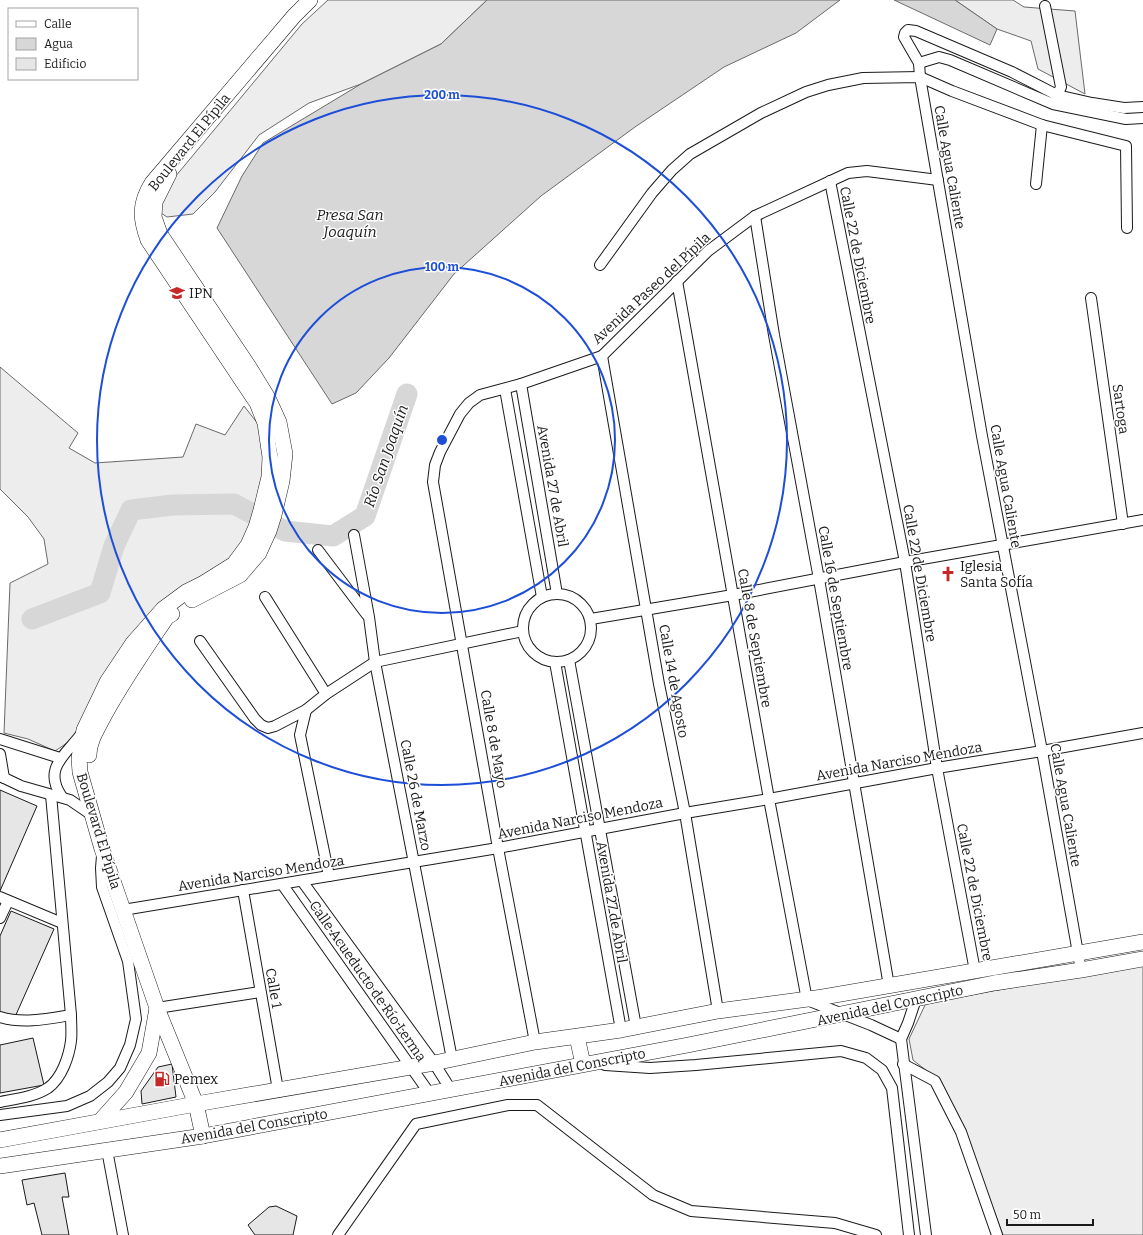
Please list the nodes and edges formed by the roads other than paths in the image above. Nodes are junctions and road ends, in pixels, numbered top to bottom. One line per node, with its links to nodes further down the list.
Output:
1 (310, 0): 4 (main road, Boulevard El Pípila)
2 (317, 0): 4 (main road, Boulevard El Pípila)
3 (1045, 6): 7 (street)
4 (296, 18): 25 (main road, Boulevard El Pípila)
5 (919, 63): 6 (street, Calle Agua Caliente); 7 (street); 7 (street)
6 (920, 77): 10 (street); 11 (street, Calle Agua Caliente); 16 (street)
7 (1055, 99): 8 (street); 9 (street)
8 (1143, 107)
9 (1143, 118)
10 (1042, 125): 13 (street); 15 (street)
11 (938, 180): 12 (street, Avenida Paseo del Pípila); 27 (street, Calle Agua Caliente)
12 (830, 181): 14 (street, Avenida Paseo del Pípila); 29 (street, Calle 22 de Diciembre)
13 (1036, 184)
14 (755, 216): 17 (street, Avenida Paseo del Pípila); 30 (street, Calle 16 de Septiembre)
15 (1127, 228)
16 (600, 265)
17 (677, 281): 19 (street, Avenida Paseo del Pípila); 32 (street, Calle 8 de Septiembre)
18 (1091, 298): 24 (street, Sartoga)
19 (602, 356): 20 (street, Avenida Paseo del Pípila); 35 (street, Calle 14 de Agosto)
20 (521, 384): 21 (street, Avenida Paseo del Pípila); 31 (street, Avenida 27 de Abril)
21 (506, 389): 22 (street, Avenida Paseo del Pípila); 34 (street)
22 (445, 442): 40 (street, Calle 8 de Mayo)
23 (1143, 520): 24 (street)
24 (1123, 524): 27 (street)
25 (262, 529): 46 (main road, Boulevard El Pípila); 59 (main road, Boulevard El Pípila)
26 (354, 535): 36 (street, Calle 26 de Marzo)
27 (1002, 545): 29 (street); 49 (street, Calle Agua Caliente)
28 (318, 550): 36 (street)
29 (905, 562): 30 (street); 52 (street, Calle 22 de Diciembre)
30 (819, 579): 32 (street); 54 (street, Calle 16 de Septiembre)
31 (557, 594): 34 (street); 37 (street)
32 (733, 595): 35 (street); 57 (street, Calle 8 de Septiembre)
33 (265, 597): 44 (street)
34 (542, 597): 38 (street)
35 (646, 609): 37 (street); 58 (street, Calle 14 de Agosto)
36 (369, 617): 42 (street, Calle 26 de Marzo)
37 (591, 619): 41 (street)
38 (523, 631): 40 (street); 43 (street)
39 (200, 641): 45 (street)
40 (462, 643): 42 (street); 62 (street, Calle 8 de Mayo)
41 (569, 660): 43 (street); 60 (street, Avenida 27 de Abril)
42 (375, 662): 44 (street); 64 (street, Calle 26 de Marzo)
43 (554, 662): 61 (street, Avenida 27 de Abril)
44 (326, 694): 45 (street)
45 (306, 710): 65 (street)
46 (84, 730): 51 (street); 59 (main road, Boulevard El Pípila)
47 (1143, 733): 49 (street, Avenida Narciso Mendoza)
48 (0, 739): 51 (street)
49 (1042, 751): 52 (street, Avenida Narciso Mendoza); 74 (street, Calle Agua Caliente)
50 (0, 754): 53 (street)
51 (60, 758): 56 (street)
52 (937, 768): 54 (street, Avenida Narciso Mendoza); 77 (street, Calle 22 de Diciembre)
53 (2, 777): 55 (street)
54 (854, 783): 57 (street, Avenida Narciso Mendoza); 78 (street, Calle 16 de Septiembre)
55 (51, 795): 56 (street); 72 (street)
56 (62, 798): 59 (street)
57 (769, 799): 58 (street, Avenida Narciso Mendoza); 81 (street, Calle 8 de Septiembre)
58 (685, 813): 60 (street, Avenida Narciso Mendoza); 83 (street, Calle 14 de Agosto)
59 (95, 814): 63 (main road, Boulevard El Pípila); 70 (main road, Boulevard El Pípila)
60 (599, 828): 61 (street, Avenida Narciso Mendoza); 87 (street, Avenida 27 de Abril)
61 (586, 832): 62 (street, Avenida Narciso Mendoza); 88 (street, Avenida 27 de Abril)
62 (498, 848): 64 (street, Avenida Narciso Mendoza); 91 (street, Calle 8 de Mayo)
63 (102, 849): 70 (main road, Boulevard El Pípila); 102 (street)
64 (414, 862): 65 (street, Avenida Narciso Mendoza); 92 (street, Calle 26 de Marzo)
65 (330, 876): 66 (street, Avenida Narciso Mendoza)
66 (302, 881): 67 (street, Avenida Narciso Mendoza); 93 (street, Calle Acueducto de Río Lerma)
67 (282, 884): 68 (street, Avenida Narciso Mendoza); 96 (street, Calle Acueducto de Río Lerma)
68 (242, 890): 70 (street, Avenida Narciso Mendoza); 79 (street, Calle 1)
69 (4, 899): 71 (street); 72 (street)
70 (127, 909): 82 (main road, Boulevard El Pípila)
71 (0, 918)
72 (62, 923): 85 (street)
73 (1143, 942): 74 (main road, Avenida del Conscripto)
74 (1078, 953): 76 (street, Calle Agua Caliente); 77 (main road, Avenida del Conscripto)
75 (1143, 959): 76 (main road, Avenida del Conscripto)
76 (1081, 970): 80 (main road, Avenida del Conscripto)
77 (975, 971): 78 (main road, Avenida del Conscripto)
78 (889, 986): 81 (main road, Avenida del Conscripto)
79 (260, 992): 82 (street); 97 (street, Calle 1)
80 (916, 999): 84 (main road, Avenida del Conscripto); 90 (street)
81 (807, 1000): 83 (main road, Avenida del Conscripto); 84 (street)
82 (157, 1008): 101 (main road, Boulevard El Pípila); 103 (main road, Boulevard El Pípila)
83 (718, 1011): 87 (main road, Avenida del Conscripto)
84 (844, 1014): 90 (street); 94 (main road, Avenida del Conscripto)
85 (71, 1016): 86 (street); 100 (street)
86 (0, 1018)
87 (636, 1027): 88 (main road, Avenida del Conscripto)
88 (621, 1030): 89 (main road, Avenida del Conscripto)
89 (577, 1037): 91 (main road, Avenida del Conscripto); 94 (main road)
90 (901, 1039): 95 (street)
91 (535, 1042): 92 (main road, Avenida del Conscripto)
92 (452, 1060): 93 (main road, Avenida del Conscripto)
93 (434, 1063): 96 (main road, Avenida del Conscripto); 98 (street, Calle Acueducto de Río Lerma)
94 (583, 1064): 98 (main road, Avenida del Conscripto); 111 (street)
95 (903, 1064): 112 (street); 113 (street)
96 (412, 1067): 97 (main road, Avenida del Conscripto); 99 (street, Calle Acueducto de Río Lerma)
97 (278, 1090): 101 (main road, Avenida del Conscripto)
98 (451, 1090): 99 (main road, Avenida del Conscripto)
99 (430, 1094): 104 (main road, Avenida del Conscripto)
100 (0, 1102)
101 (196, 1104): 103 (main road, Avenida del Conscripto); 104 (main road, Boulevard El Pípila)
102 (0, 1115)
103 (100, 1121): 105 (main road, Avenida del Conscripto)
104 (203, 1136): 106 (main road, Avenida del Conscripto)
105 (0, 1140)
106 (107, 1150): 107 (main road, Avenida del Conscripto); 108 (street)
107 (0, 1166)
108 (123, 1235)
109 (338, 1235): 110 (street)
110 (876, 1235)
111 (909, 1235)
112 (926, 1235)
113 (996, 1235)

